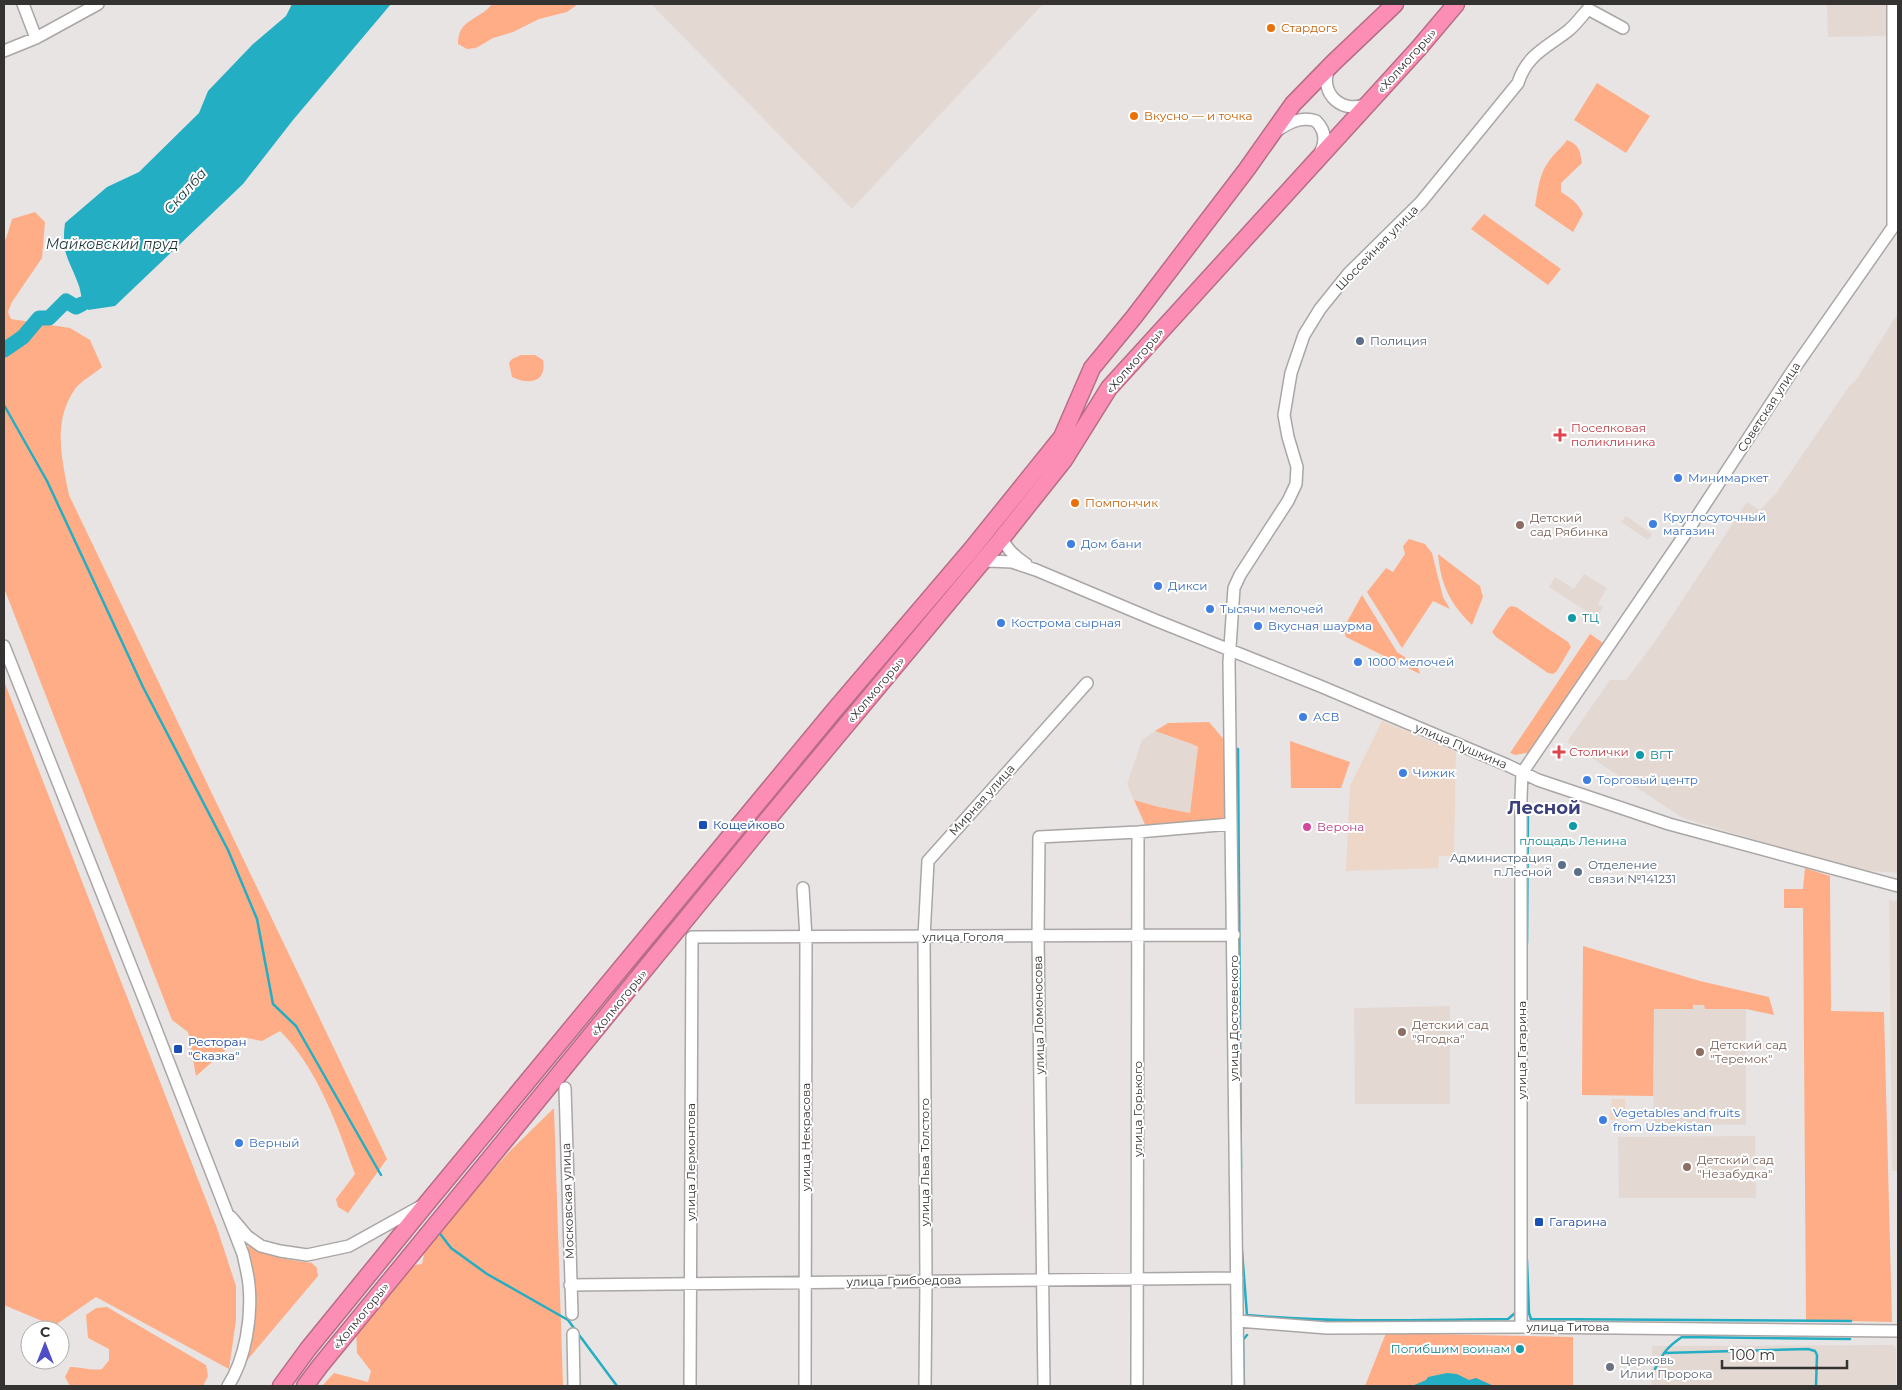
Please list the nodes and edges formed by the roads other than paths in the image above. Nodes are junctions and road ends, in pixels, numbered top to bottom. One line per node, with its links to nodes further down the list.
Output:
1 (23, 4): 7 (street)
2 (98, 4): 7 (street)
3 (1395, 4): 9 (highway, «Холмогоры»)
4 (1456, 4): 10 (highway, «Холмогоры»)
5 (1893, 4): 13 (street, Советская улица)
6 (1623, 28): 18 (street, Шоссейная улица)
7 (36, 38): 8 (street)
8 (4, 51)
9 (1333, 63): 10 (street); 11 (highway, «Холмогоры»)
10 (1374, 98): 12 (highway, «Холмогоры»)
11 (1273, 133): 12 (street); 32 (highway, «Холмогоры»)
12 (1314, 164): 14 (highway, «Холмогоры»)
13 (1896, 229): 20 (street, Советская улица)
14 (1002, 538): 15 (highway, «Холмогоры»); 16 (street)
15 (981, 563): 16 (street); 48 (highway, «Холмогоры»)
16 (1036, 570): 18 (street, улица Пушкина)
17 (4, 646): 33 (street)
18 (1230, 650): 20 (street, улица Пушкина); 21 (street, улица Достоевского)
19 (1087, 683): 29 (street, Мирная улица)
20 (1522, 773): 23 (street, улица Пушкина); 43 (street, улица Гагарина)
21 (1231, 824): 22 (street, улица Ломоносова); 25 (street, улица Достоевского)
22 (1138, 832): 26 (street, улица Ломоносова); 27 (street, улица Горького)
23 (1898, 886)
24 (803, 888): 30 (street, улица Некрасова)
25 (1234, 935): 27 (street, улица Гоголя); 34 (street, улица Достоевского)
26 (1038, 936): 27 (street, улица Гоголя); 29 (street, улица Гоголя); 35 (street, улица Ломоносова)
27 (1138, 936): 36 (street, улица Горького)
28 (692, 937): 30 (street, улица Гоголя); 39 (street, улица Лермонтова)
29 (924, 937): 30 (street, улица Гоголя); 38 (street, улица Льва Толстого)
30 (806, 938): 37 (street, улица Некрасова)
31 (565, 1088): 40 (street, Московская улица)
32 (427, 1203): 33 (street); 47 (highway, «Холмогоры»)
33 (226, 1210): 46 (street)
34 (1237, 1278): 36 (street, улица Грибоедова); 42 (street, улица Достоевского)
35 (1042, 1279): 36 (street, улица Грибоедова); 38 (street, улица Грибоедова); 53 (street, улица Ломоносова)
36 (1138, 1279): 54 (street, улица Горького)
37 (806, 1282): 38 (street, улица Грибоедова); 39 (street, улица Грибоедова); 51 (street, улица Некрасова)
38 (926, 1282): 52 (street, улица Льва Толстого)
39 (690, 1284): 40 (street, улица Грибоедова); 50 (street, улица Лермонтова)
40 (570, 1285): 41 (street, Московская улица)
41 (572, 1314)
42 (1238, 1322): 43 (street, улица Титова); 55 (street, улица Достоевского)
43 (1521, 1327): 44 (street, улица Титова)
44 (1898, 1331)
45 (573, 1334): 49 (street)
46 (228, 1386)
47 (281, 1386)
48 (305, 1386)
49 (574, 1386)
50 (690, 1386)
51 (805, 1386)
52 (924, 1386)
53 (1044, 1386)
54 (1137, 1386)
55 (1238, 1386)

